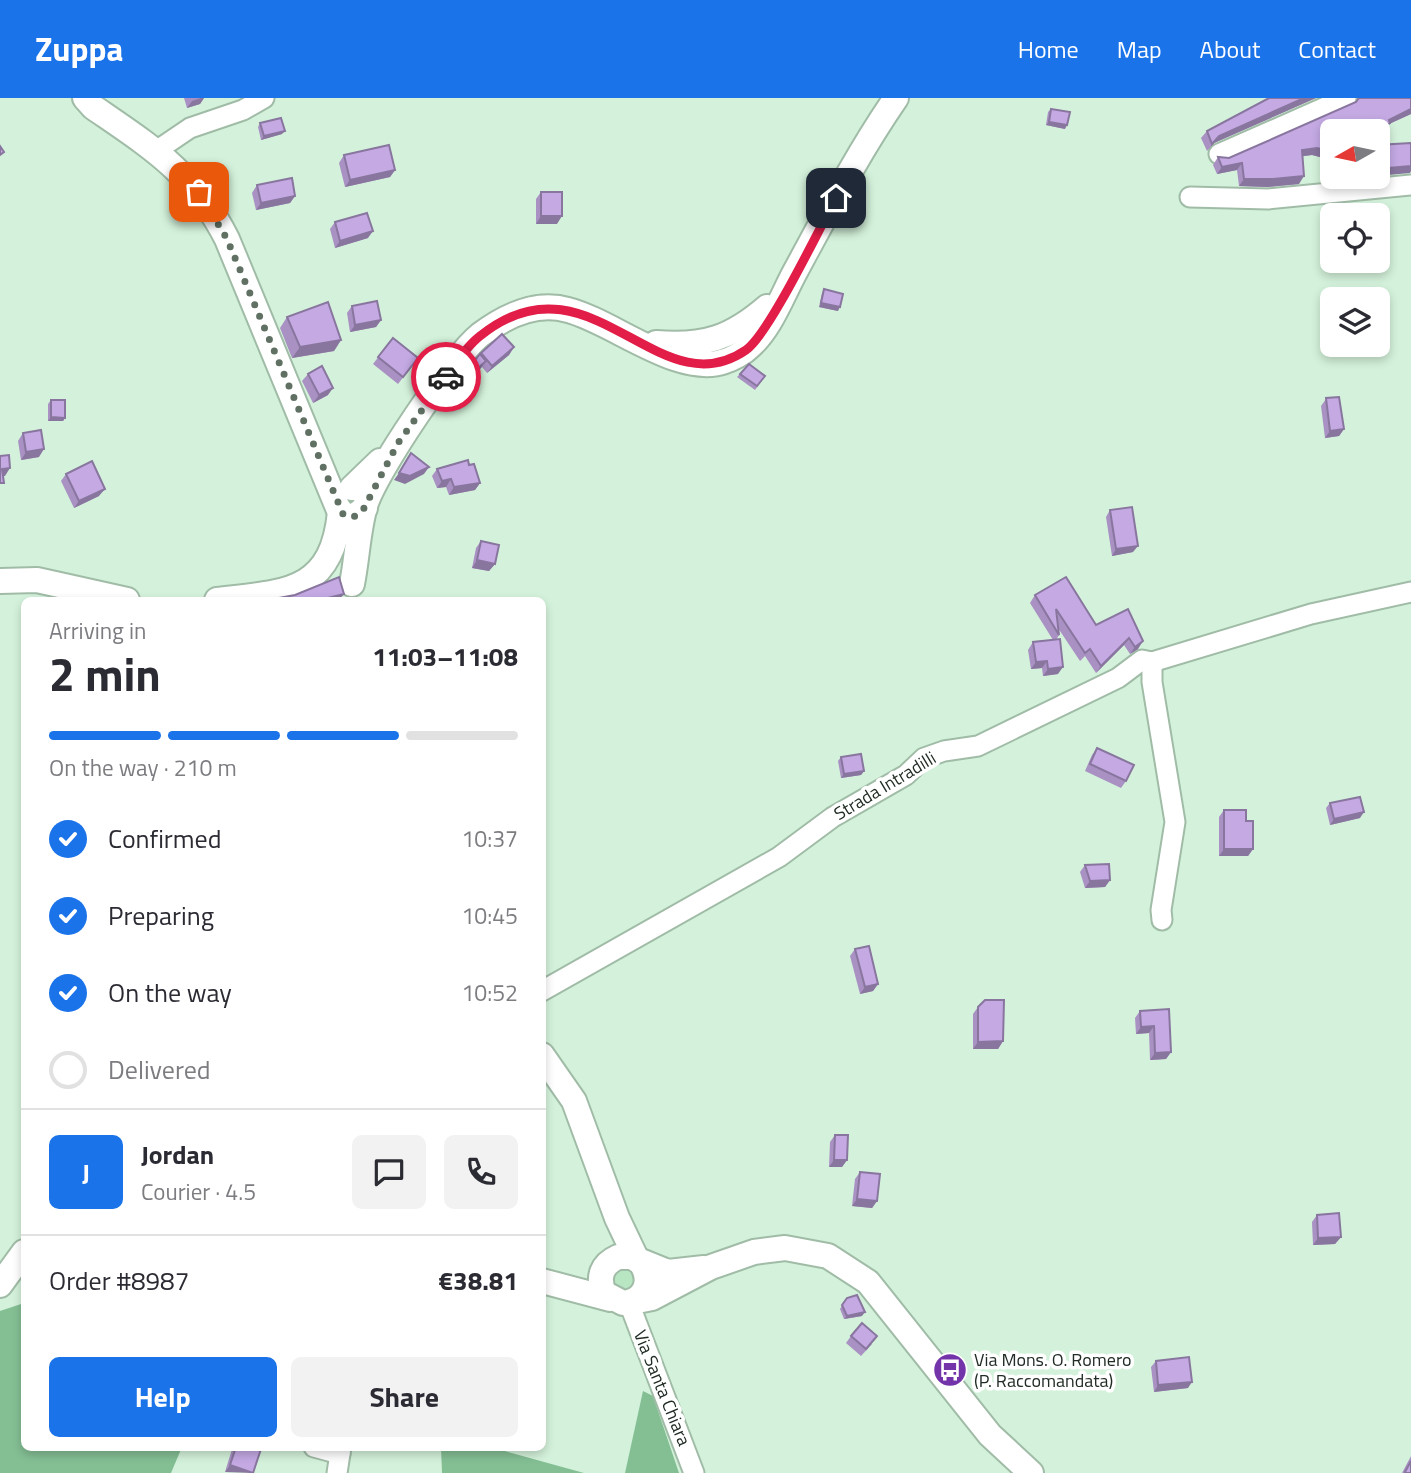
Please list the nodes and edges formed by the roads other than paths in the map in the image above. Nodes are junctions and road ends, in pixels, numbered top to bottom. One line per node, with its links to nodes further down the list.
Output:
1 (85, 98): 5 (street)
2 (264, 98): 5 (street)
3 (896, 98): 9 (street)
4 (1346, 98): 6 (street)
5 (156, 151): 9 (street)
6 (1219, 154)
7 (1411, 185): 8 (street)
8 (1190, 197)
9 (350, 503): 11 (street); 14 (street)
10 (0, 581): 13 (street)
11 (352, 592)
12 (1411, 592): 15 (street, Strada Intradilli)
13 (114, 597)
14 (244, 597)
15 (1152, 662): 16 (street); 17 (street, Strada Intradilli)
16 (1162, 920)
17 (546, 989)
18 (546, 1061): 19 (street)
19 (617, 1218): 21 (street); 22 (street)
20 (21, 1256): 26 (street)
21 (610, 1261): 22 (street); 24 (street); 27 (street)
22 (639, 1262): 23 (street); 27 (street)
23 (711, 1267): 27 (street); 31 (street)
24 (546, 1273)
25 (546, 1282): 27 (street)
26 (0, 1285)
27 (624, 1301): 30 (street, Via Santa Chiara)
28 (323, 1451): 29 (street)
29 (340, 1458)
30 (694, 1473)
31 (1031, 1473)

